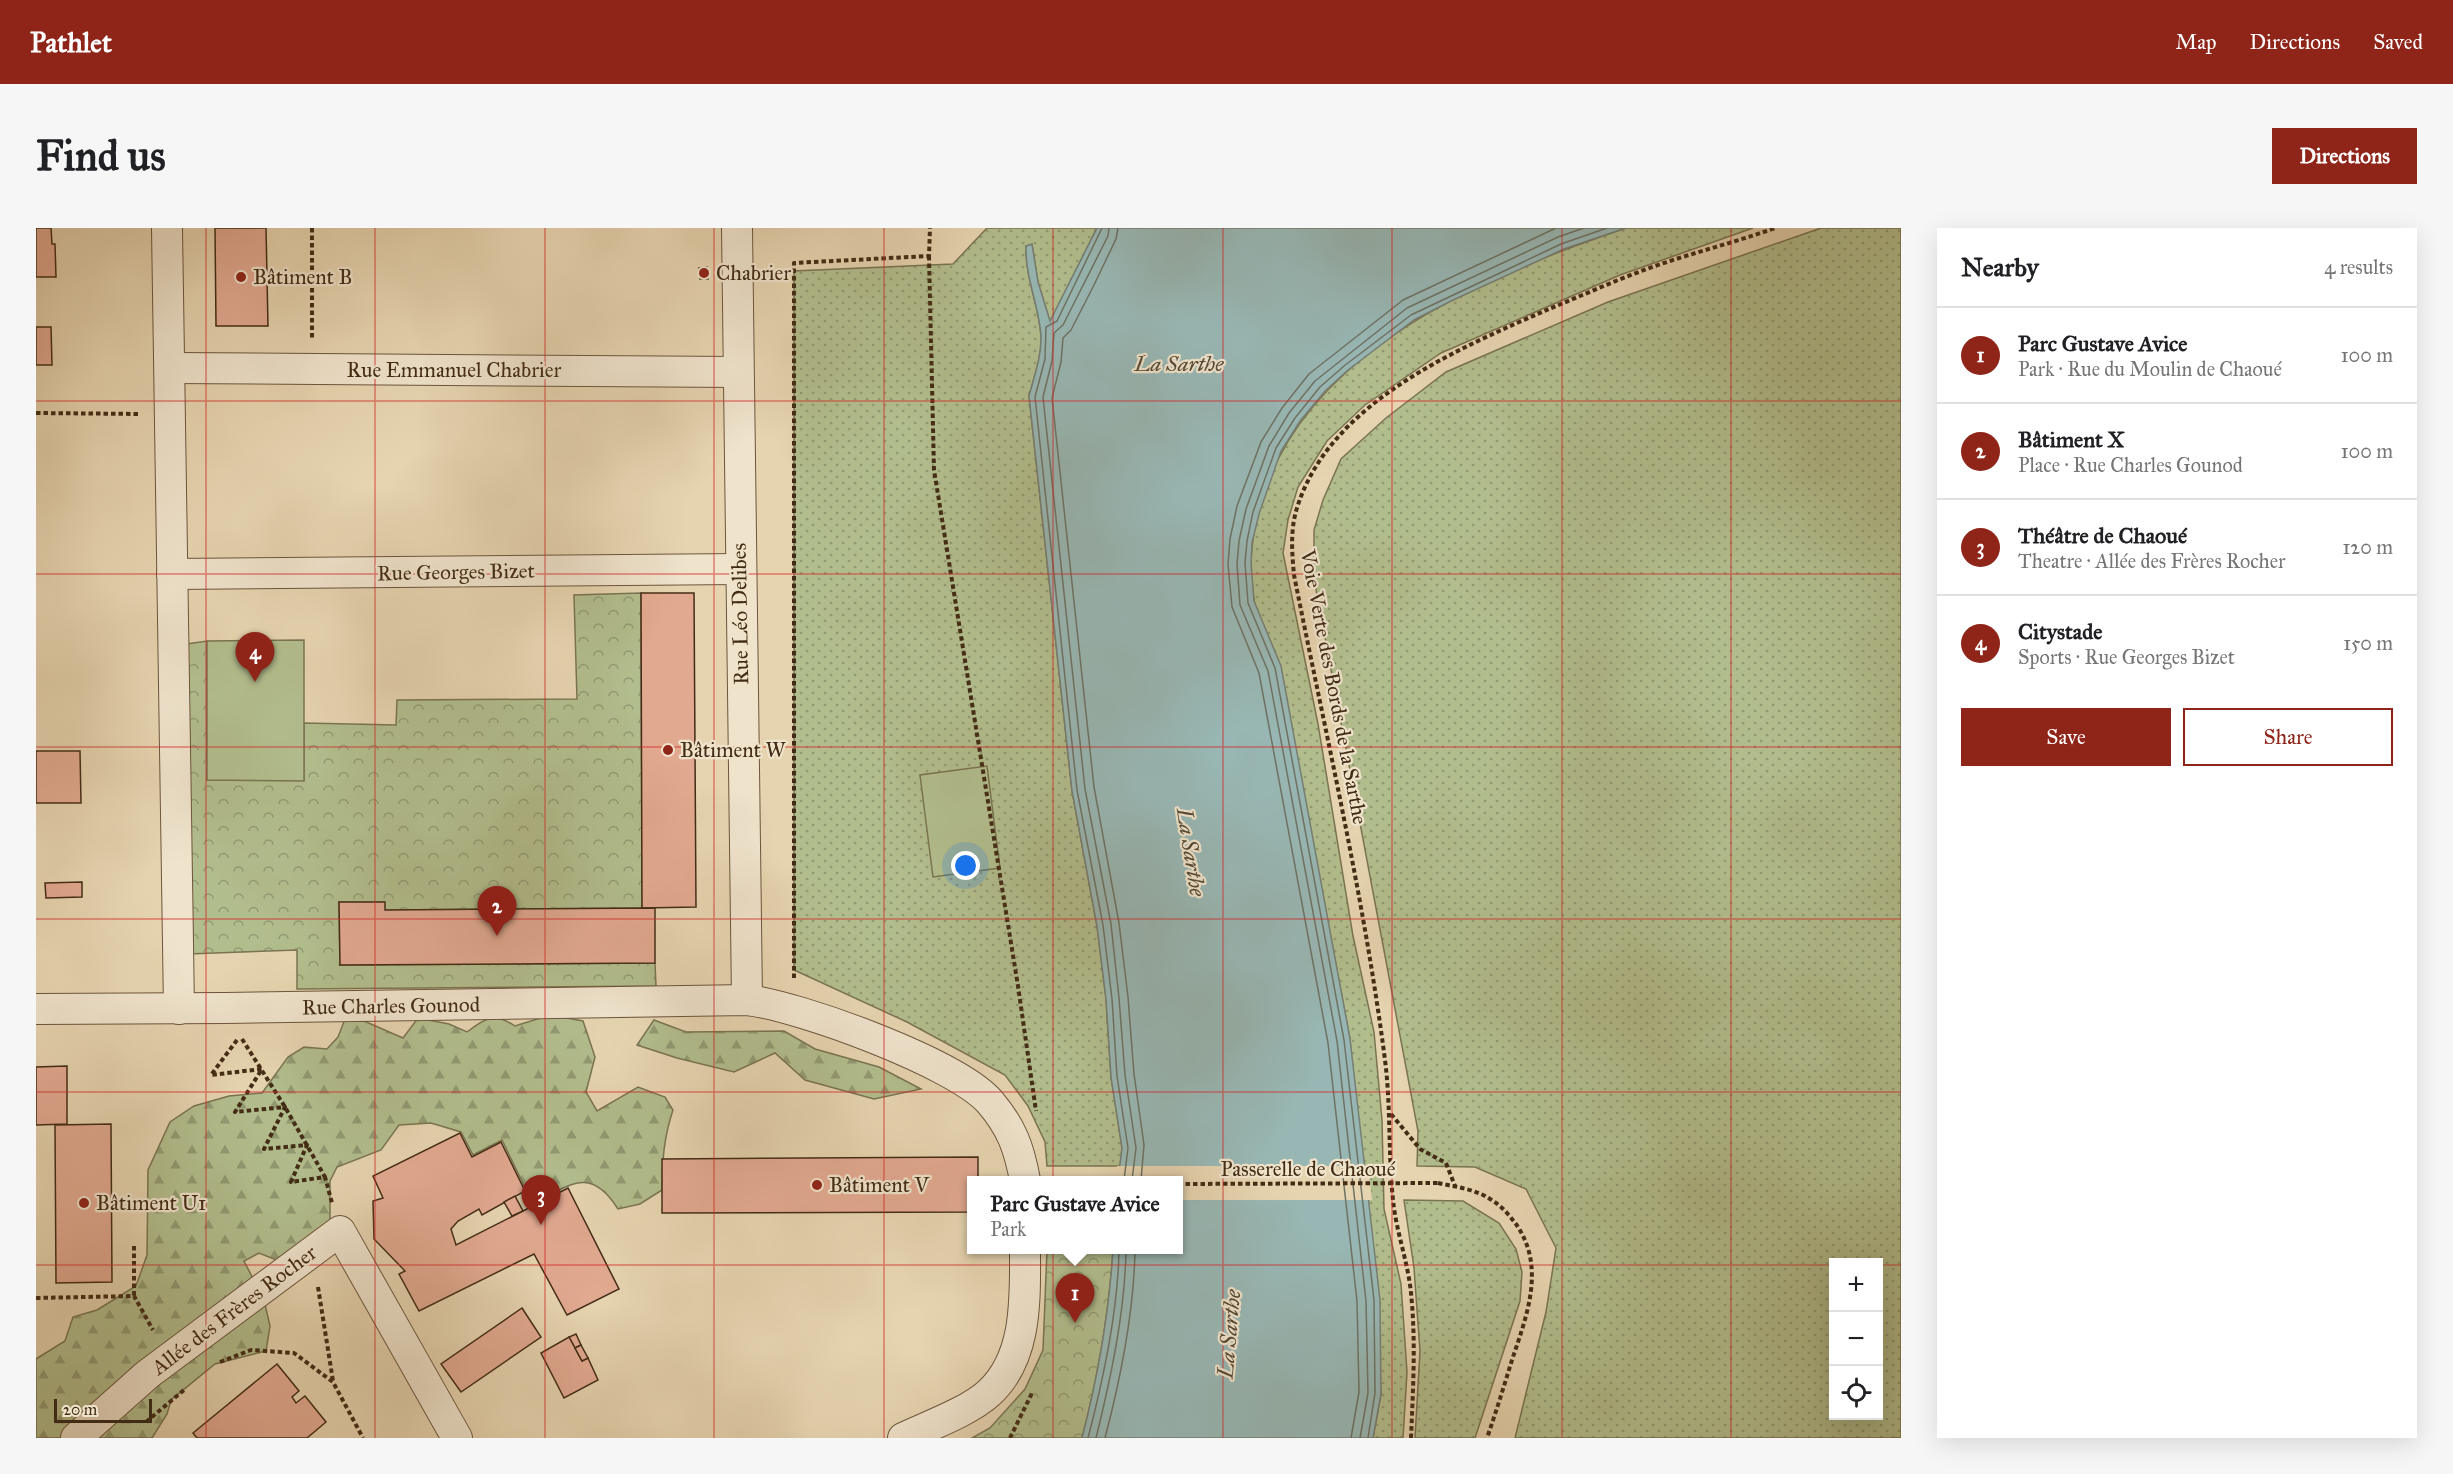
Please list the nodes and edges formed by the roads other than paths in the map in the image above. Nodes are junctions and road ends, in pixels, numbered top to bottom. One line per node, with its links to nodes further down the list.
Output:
1 (167, 228): 3 (street)
2 (736, 228): 4 (street, Rue Léo Delibes)
3 (170, 368): 4 (street, Rue Emmanuel Chabrier); 6 (street)
4 (738, 372): 5 (street, Rue Léo Delibes)
5 (740, 569): 6 (street, Rue Georges Bizet); 7 (street, Rue Léo Delibes)
6 (172, 574): 9 (street)
7 (747, 1000): 9 (street, Rue Charles Gounod); 10 (street, Rue Charles Gounod)
8 (36, 1009): 9 (street, Rue Charles Gounod)
9 (179, 1009)
10 (1023, 1176)
11 (1025, 1254): 14 (street)
12 (76, 1438): 13 (street, Allée des Frères Rocher)
13 (457, 1438)
14 (903, 1438)

